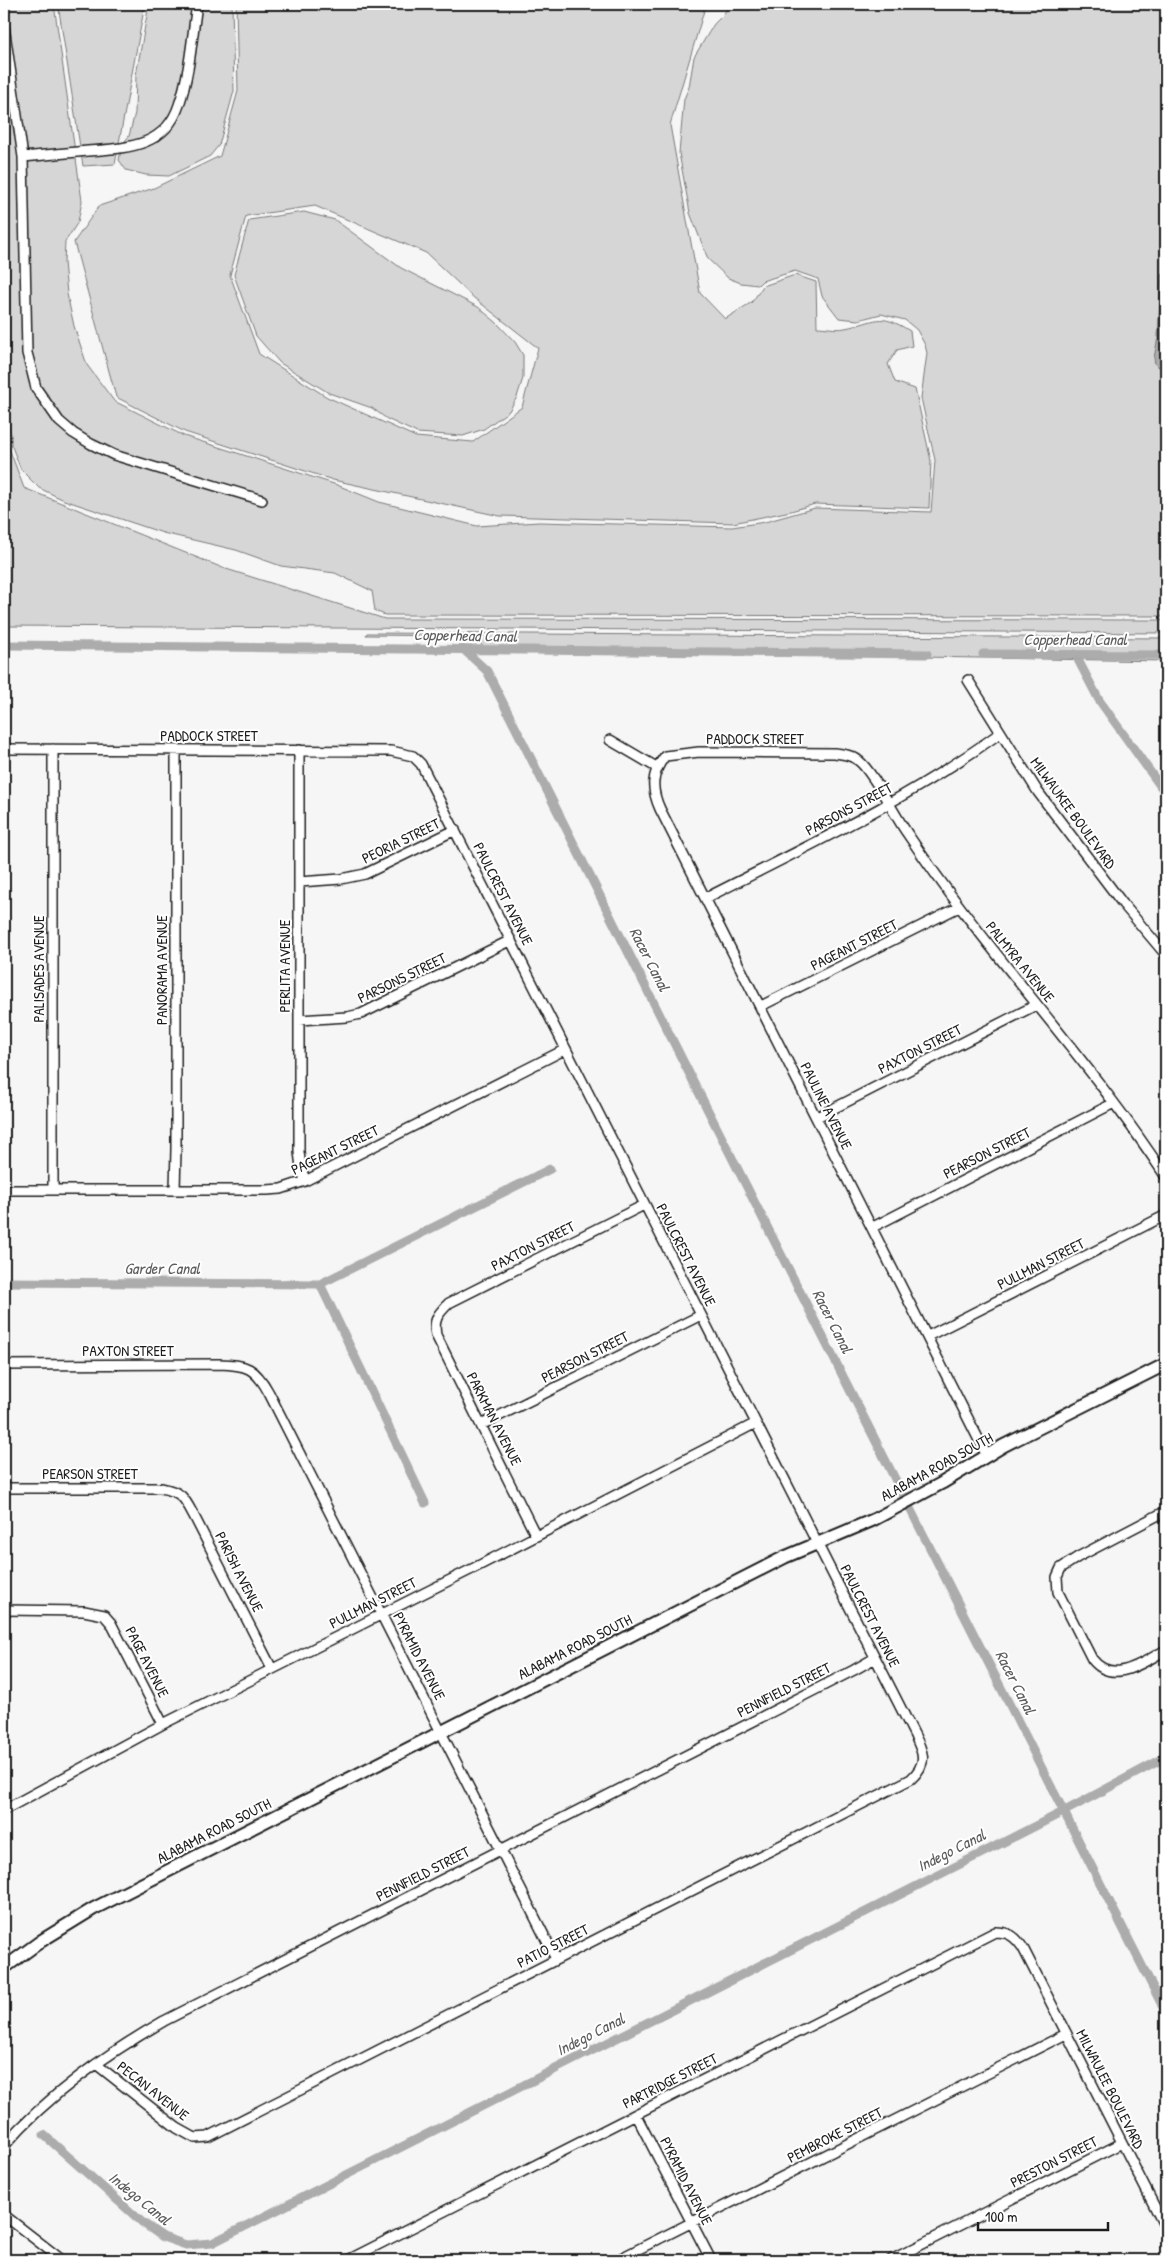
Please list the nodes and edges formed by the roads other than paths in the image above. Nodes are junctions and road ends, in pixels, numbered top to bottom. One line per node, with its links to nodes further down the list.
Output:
1 (196, 4): 3 (street)
2 (4, 26): 3 (street)
3 (23, 157): 4 (street)
4 (262, 500)
5 (968, 680): 6 (street, MILWAUKEE BOULEVARD)
6 (1000, 733): 15 (street, PARSONS STREET); 21 (street, MILWAUKEE BOULEVARD)
7 (610, 740): 14 (street)
8 (4, 749): 9 (street, PADDOCK STREET)
9 (54, 749): 10 (street, PADDOCK STREET); 31 (street, PALISADES AVENUE)
10 (176, 750): 11 (street, PADDOCK STREET); 32 (street, PANORAMA AVENUE)
11 (299, 750): 12 (street, PADDOCK STREET); 17 (street, PERLITA AVENUE)
12 (413, 756): 16 (street, PAULCREST AVENUE)
13 (858, 760): 14 (street, PADDOCK STREET); 15 (street, PALMYRA AVENUE)
14 (656, 767): 18 (street, PAULINE AVENUE)
15 (888, 804): 18 (street, PARSONS STREET); 19 (street, PALMYRA AVENUE)
16 (455, 830): 17 (street, PEORIA STREET); 20 (street, PAULCREST AVENUE)
17 (299, 882): 24 (street, PERLITA AVENUE)
18 (706, 898): 23 (street, PAULINE AVENUE)
19 (959, 907): 22 (street, PALMYRA AVENUE); 23 (street, PAGEANT STREET)
20 (511, 940): 24 (street, PARSONS STREET); 25 (street, PAULCREST AVENUE)
21 (1166, 955)
22 (1036, 1005): 26 (street, PALMYRA AVENUE); 27 (street, PAXTON STREET)
23 (760, 1006): 27 (street, PAULINE AVENUE)
24 (299, 1020): 29 (street, PERLITA AVENUE)
25 (566, 1049): 29 (street, PAGEANT STREET); 33 (street, PAULCREST AVENUE)
26 (1114, 1103): 28 (street, PALMYRA AVENUE); 35 (street, PEARSON STREET)
27 (817, 1117): 35 (street, PAULINE AVENUE)
28 (1166, 1177)
29 (305, 1181): 32 (street, PAGEANT STREET)
30 (4, 1190): 31 (street, PAGEANT STREET)
31 (53, 1190): 32 (street, PAGEANT STREET)
32 (174, 1190)
33 (644, 1205): 36 (street, PAXTON STREET); 37 (street, PAULCREST AVENUE)
34 (1166, 1215): 38 (street, PULLMAN STREET)
35 (873, 1227): 38 (street, PAULINE AVENUE)
36 (437, 1314): 43 (street, PARKMAN AVENUE)
37 (701, 1315): 42 (street, PAULCREST AVENUE); 43 (street, PEARSON STREET)
38 (928, 1336): 44 (street, PAULINE AVENUE)
39 (1166, 1364): 44 (street, ALABAMA ROAD SOUTH)
40 (4, 1365): 41 (street, PAXTON STREET)
41 (252, 1369): 51 (street, PYRAMID AVENUE)
42 (756, 1423): 48 (street, PULLMAN STREET); 49 (street, PAULCREST AVENUE)
43 (481, 1425): 48 (street, PARKMAN AVENUE)
44 (987, 1456): 49 (street, ALABAMA ROAD SOUTH)
45 (4, 1488): 46 (street, PEARSON STREET)
46 (176, 1491): 54 (street, PARISH AVENUE)
47 (1166, 1511): 52 (street)
48 (536, 1536): 51 (street, PULLMAN STREET)
49 (818, 1542): 53 (street, PAULCREST AVENUE); 56 (street, ALABAMA ROAD SOUTH)
50 (4, 1610): 55 (street, PAGE AVENUE)
51 (382, 1614): 54 (street, PULLMAN STREET); 56 (street, PYRAMID AVENUE)
52 (1166, 1650)
53 (875, 1658): 57 (street, PAULCREST AVENUE); 59 (street, PENNFIELD STREET)
54 (272, 1670): 55 (street, PULLMAN STREET)
55 (163, 1724): 58 (street, PULLMAN STREET)
56 (441, 1732): 59 (street, PYRAMID AVENUE); 62 (street, ALABAMA ROAD SOUTH)
57 (920, 1770): 60 (street, PATIO STREET)
58 (4, 1810)
59 (502, 1849): 60 (street, PYRAMID AVENUE); 64 (street, PENNFIELD STREET)
60 (556, 1959): 66 (street, PATIO STREET)
61 (1030, 1961): 63 (street, MILWAULEE BOULEVARD); 65 (street, PARTRIDGE STREET)
62 (4, 1968)
63 (1066, 2034): 67 (street, MILWAULEE BOULEVARD); 70 (street, PEMBROKE STREET)
64 (96, 2064): 66 (street, PECAN AVENUE); 68 (street, PENNFIELD STREET)
65 (636, 2115): 70 (street, PYRAMID AVENUE); 73 (street, PARTRIDGE STREET)
66 (195, 2138)
67 (1122, 2143): 71 (street, MILWAULEE BOULEVARD); 76 (street, PRESTON STREET)
68 (4, 2146)
69 (4, 2215): 72 (street)
70 (692, 2222): 74 (street, PEMBROKE STREET); 75 (street, PYRAMID AVENUE)
71 (1166, 2229)
72 (62, 2260)
73 (348, 2260)
74 (617, 2260)
75 (711, 2260)
76 (891, 2260)

